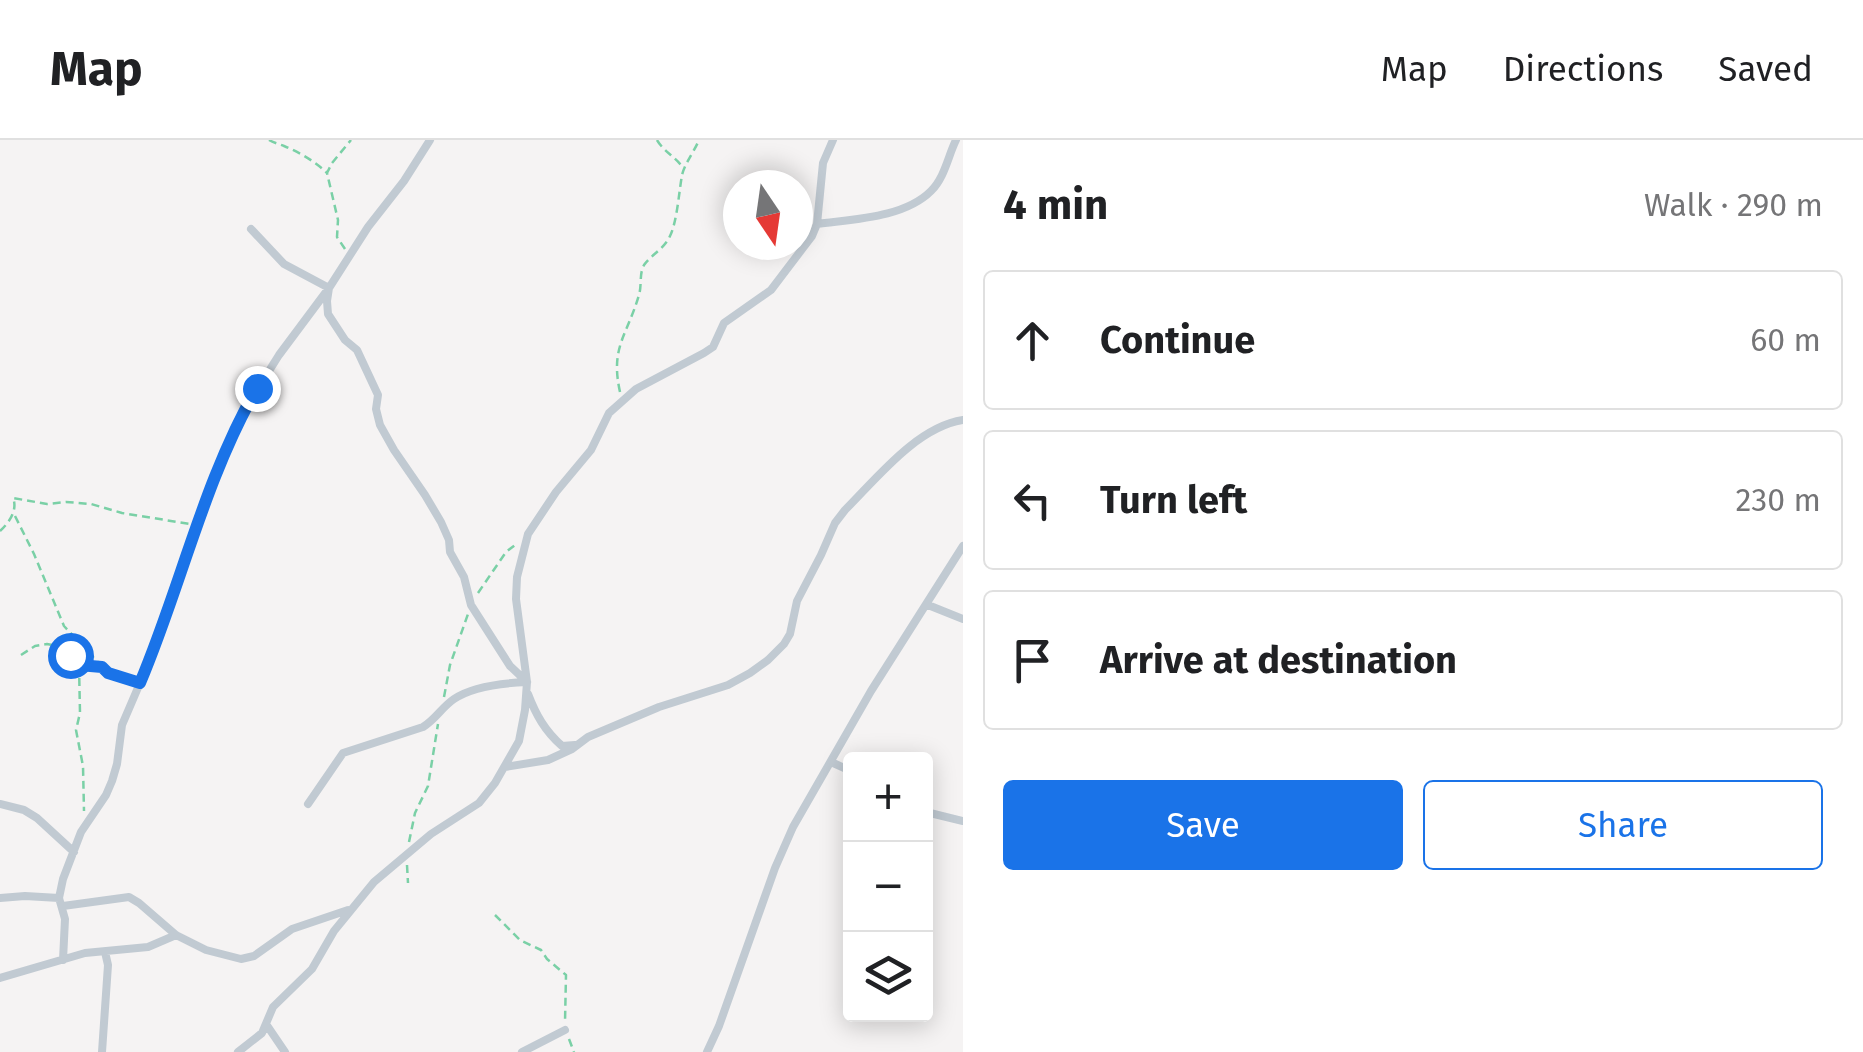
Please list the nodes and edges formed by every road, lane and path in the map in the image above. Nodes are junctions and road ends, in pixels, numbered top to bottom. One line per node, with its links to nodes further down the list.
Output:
1 (269, 140): 9 (path)
2 (352, 140): 9 (path)
3 (430, 140): 12 (street)
4 (657, 140): 8 (path)
5 (699, 140): 8 (path)
6 (833, 140): 10 (street)
7 (956, 140): 10 (street)
8 (684, 170): 14 (path)
9 (328, 173): 12 (path)
10 (817, 224): 14 (street)
11 (250, 228): 13 (street)
12 (348, 260): 13 (street)
13 (328, 288): 17 (street); 25 (street)
14 (618, 404): 25 (street)
15 (963, 420): 28 (street)
16 (13, 514): 17 (path); 18 (path); 24 (path)
17 (197, 525): 26 (street)
18 (0, 531)
19 (963, 546): 20 (street)
20 (928, 605): 21 (street); 29 (street)
21 (963, 619)
22 (21, 655): 23 (path)
23 (79, 665): 24 (path); 34 (path)
24 (102, 667): 26 (path)
25 (526, 682): 27 (street); 33 (street)
26 (140, 683): 37 (street)
27 (527, 693): 28 (street); 30 (street)
28 (579, 744): 30 (street)
29 (831, 762): 31 (street); 53 (street)
30 (505, 767): 40 (street)
31 (843, 768)
32 (0, 804): 37 (street)
33 (308, 804)
34 (84, 814)
35 (933, 814): 36 (street)
36 (963, 821)
37 (74, 852): 39 (street)
38 (0, 898): 39 (street)
39 (61, 902): 42 (street); 44 (street)
40 (356, 904): 42 (street); 46 (street)
41 (495, 914): 47 (path)
42 (176, 935): 43 (street)
43 (106, 952): 44 (street); 48 (street)
44 (63, 960): 45 (street)
45 (0, 978)
46 (266, 1024): 49 (street); 50 (street)
47 (565, 1030): 51 (street); 52 (path)
48 (102, 1052)
49 (238, 1052)
50 (284, 1052)
51 (522, 1052)
52 (574, 1052)
53 (706, 1052)

